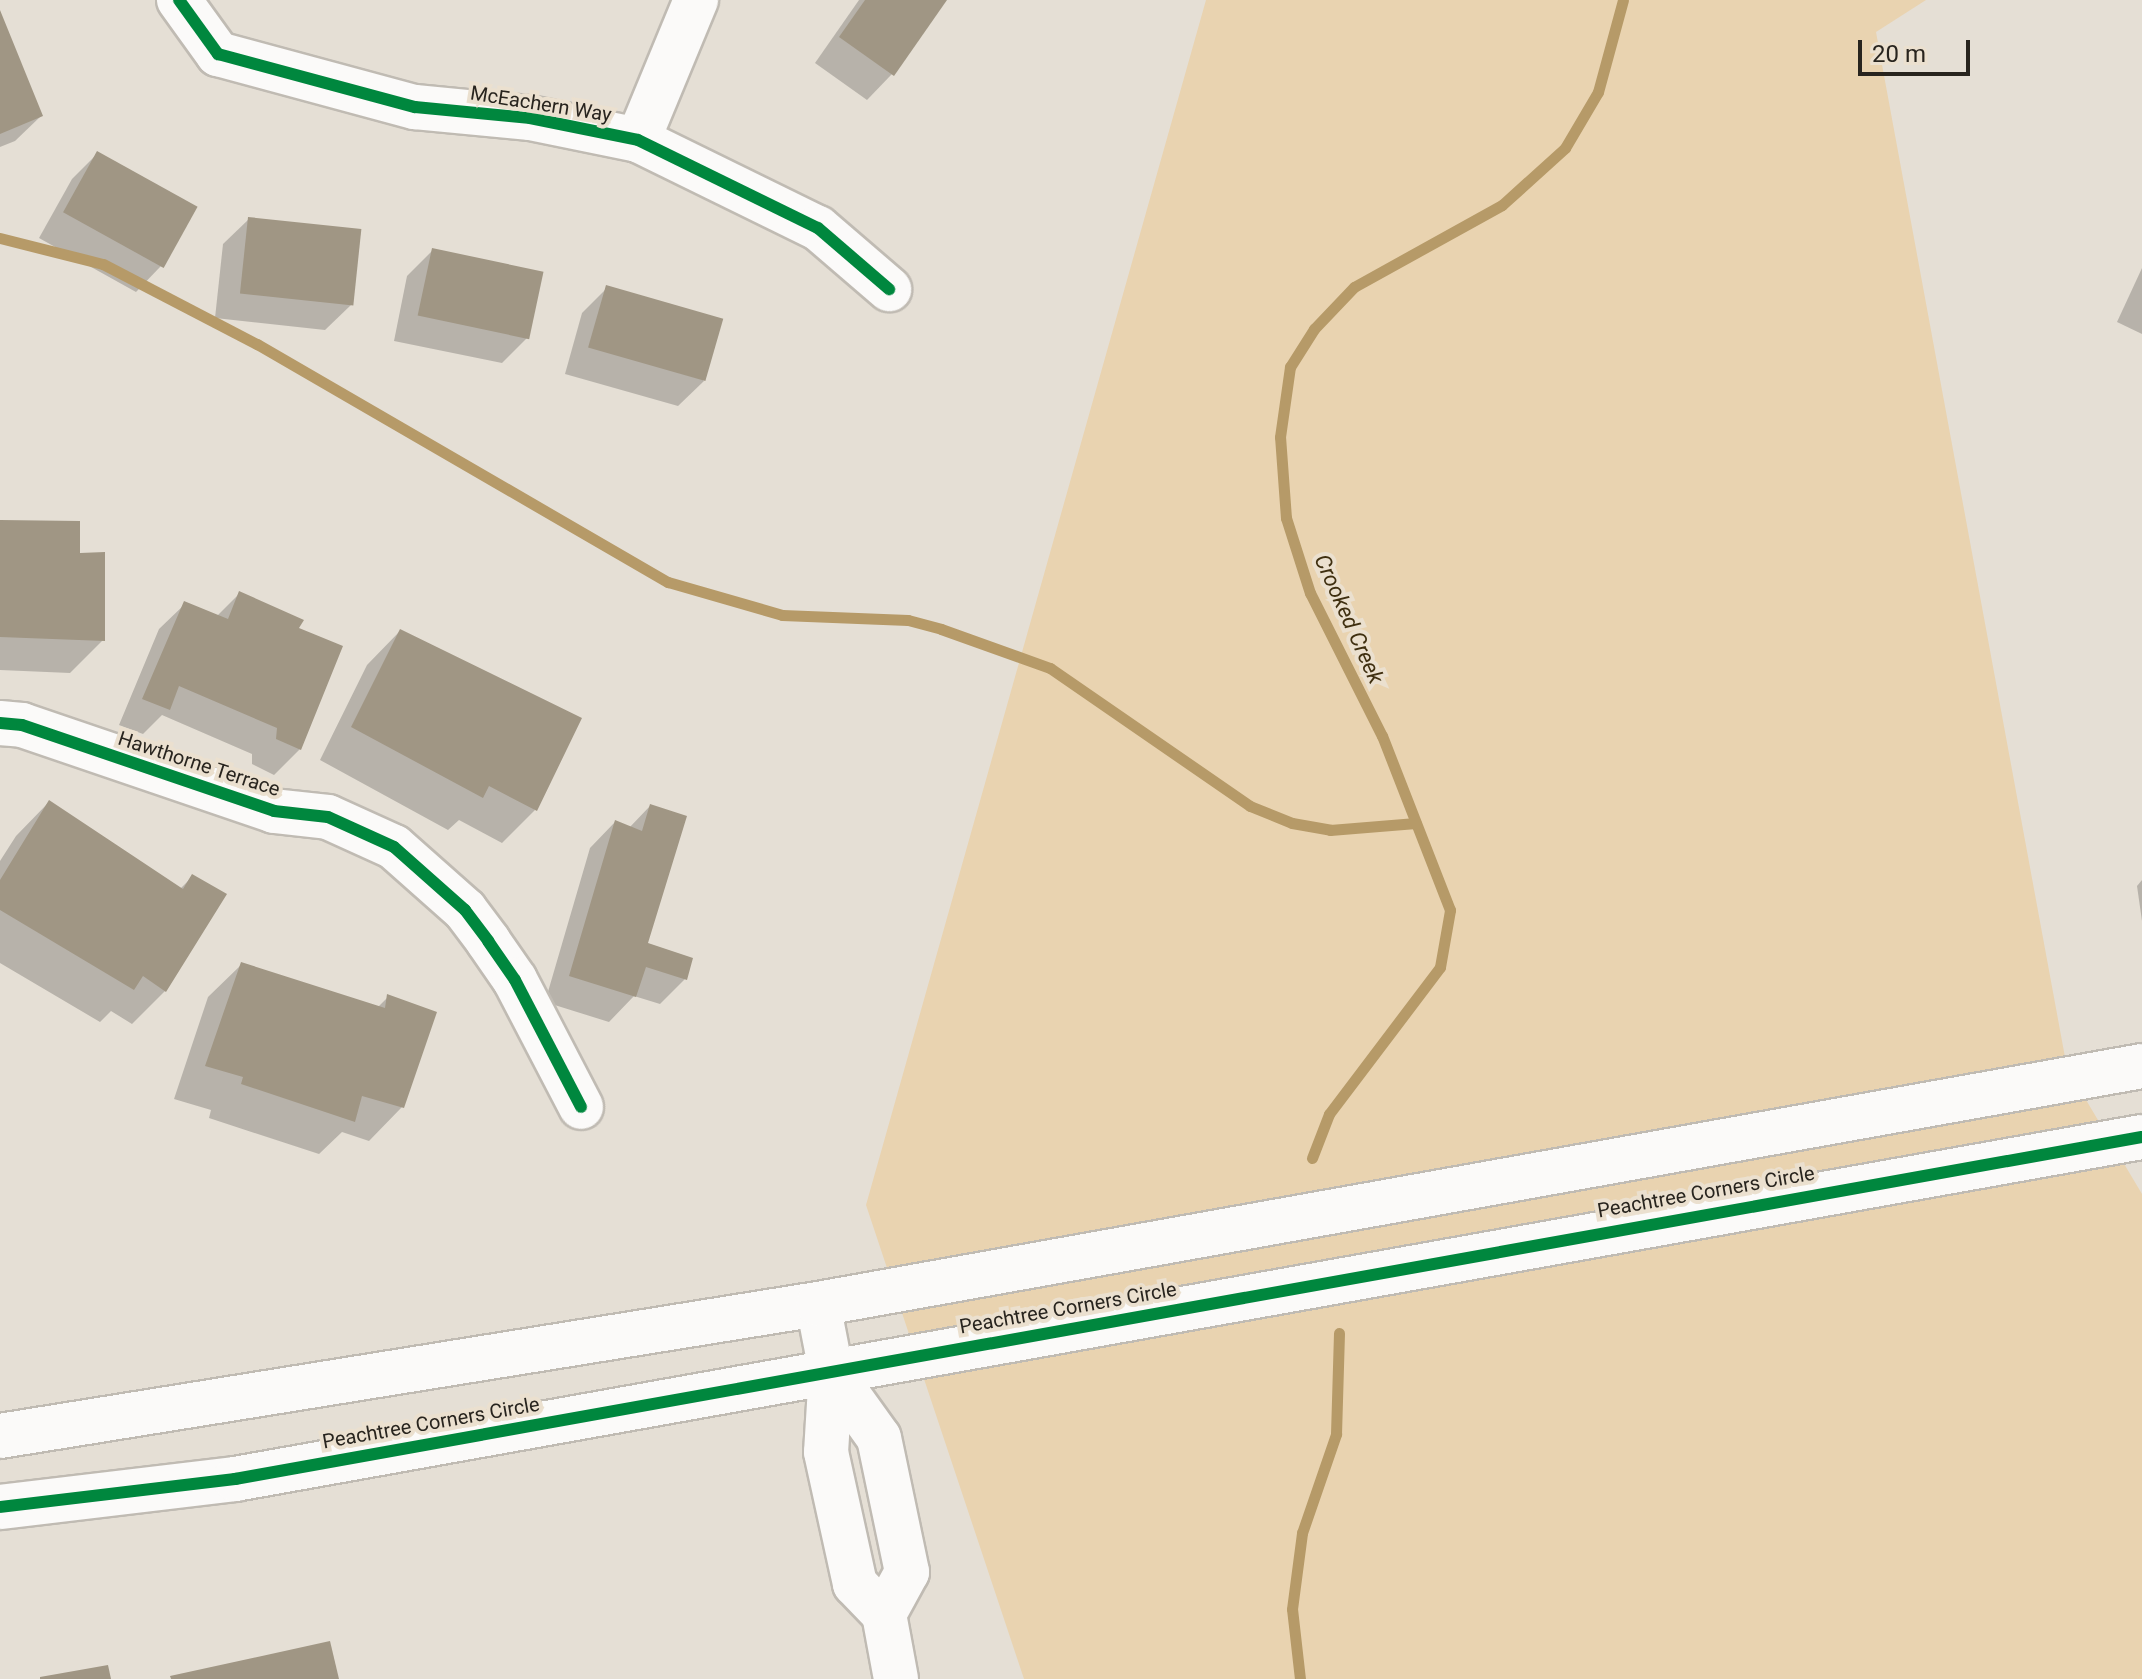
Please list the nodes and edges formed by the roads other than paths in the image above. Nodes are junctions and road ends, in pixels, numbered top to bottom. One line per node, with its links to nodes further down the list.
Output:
1 (179, 0): 3 (street, McEachern Way)
2 (696, 0): 3 (street)
3 (638, 140): 4 (street, McEachern Way)
4 (889, 289)
5 (0, 723): 7 (street, Hawthorne Terrace)
6 (2142, 1066): 9 (street)
7 (581, 1107)
8 (2142, 1137): 10 (street, Peachtree Corners Circle)
9 (818, 1304): 10 (street); 11 (street)
10 (831, 1371): 12 (street, Peachtree Corners Circle); 13 (street)
11 (0, 1436)
12 (0, 1507)
13 (896, 1679)

